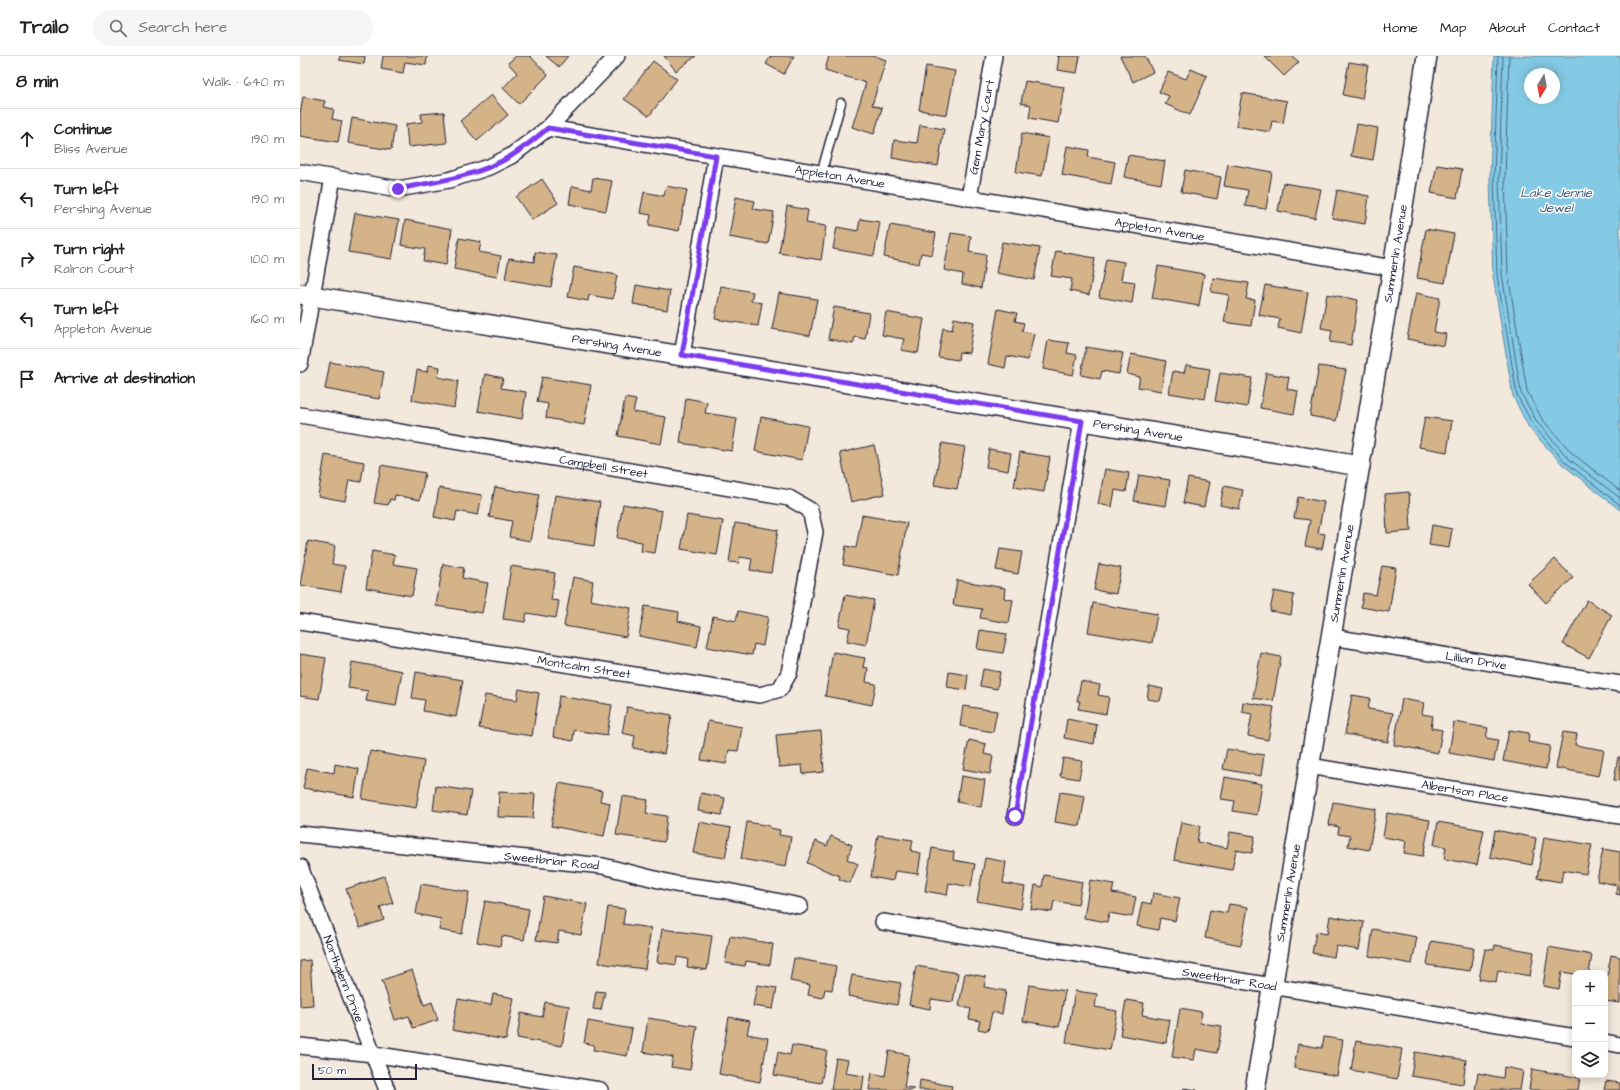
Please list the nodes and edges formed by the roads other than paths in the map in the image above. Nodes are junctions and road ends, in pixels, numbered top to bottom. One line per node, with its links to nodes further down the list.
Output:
1 (617, 56): 5 (street)
2 (994, 56): 10 (street, Gem Mary Court)
3 (1427, 56): 11 (street, Summerlin Avenue)
4 (841, 103): 8 (lane)
5 (548, 128): 6 (street, Appleton Avenue); 9 (street)
6 (716, 156): 8 (street, Appleton Avenue); 13 (street)
7 (300, 172): 9 (street)
8 (821, 174): 10 (street, Appleton Avenue)
9 (333, 177): 12 (street)
10 (968, 198): 11 (street, Appleton Avenue)
11 (1393, 268): 17 (street, Summerlin Avenue)
12 (306, 295): 13 (street, Pershing Avenue); 14 (street)
13 (682, 355): 16 (street, Pershing Avenue)
14 (300, 364)
15 (300, 415): 18 (street, Campbell Street)
16 (1082, 421): 17 (street, Pershing Avenue); 23 (street)
17 (1360, 466): 20 (street, Summerlin Avenue)
18 (802, 604): 19 (street, Montcalm Street)
19 (300, 622)
20 (1332, 637): 21 (street, Lillian Drive); 22 (street, Summerlin Avenue)
21 (1620, 684)
22 (1310, 766): 24 (street, Albertson Place); 29 (street, Summerlin Avenue)
23 (1015, 816)
24 (1620, 816)
25 (300, 834): 27 (street, Sweetbriar Road)
26 (300, 867): 34 (street, Northglenn Drive)
27 (800, 906)
28 (883, 922): 29 (street, Sweetbriar Road)
29 (1272, 986): 30 (street, Sweetbriar Road); 37 (street, Summerlin Avenue)
30 (1572, 1036)
31 (1608, 1042): 32 (street)
32 (1620, 1044)
33 (300, 1046): 34 (street)
34 (373, 1054): 35 (street, Northglenn Drive); 36 (street)
35 (387, 1090)
36 (600, 1090)
37 (1255, 1090)

